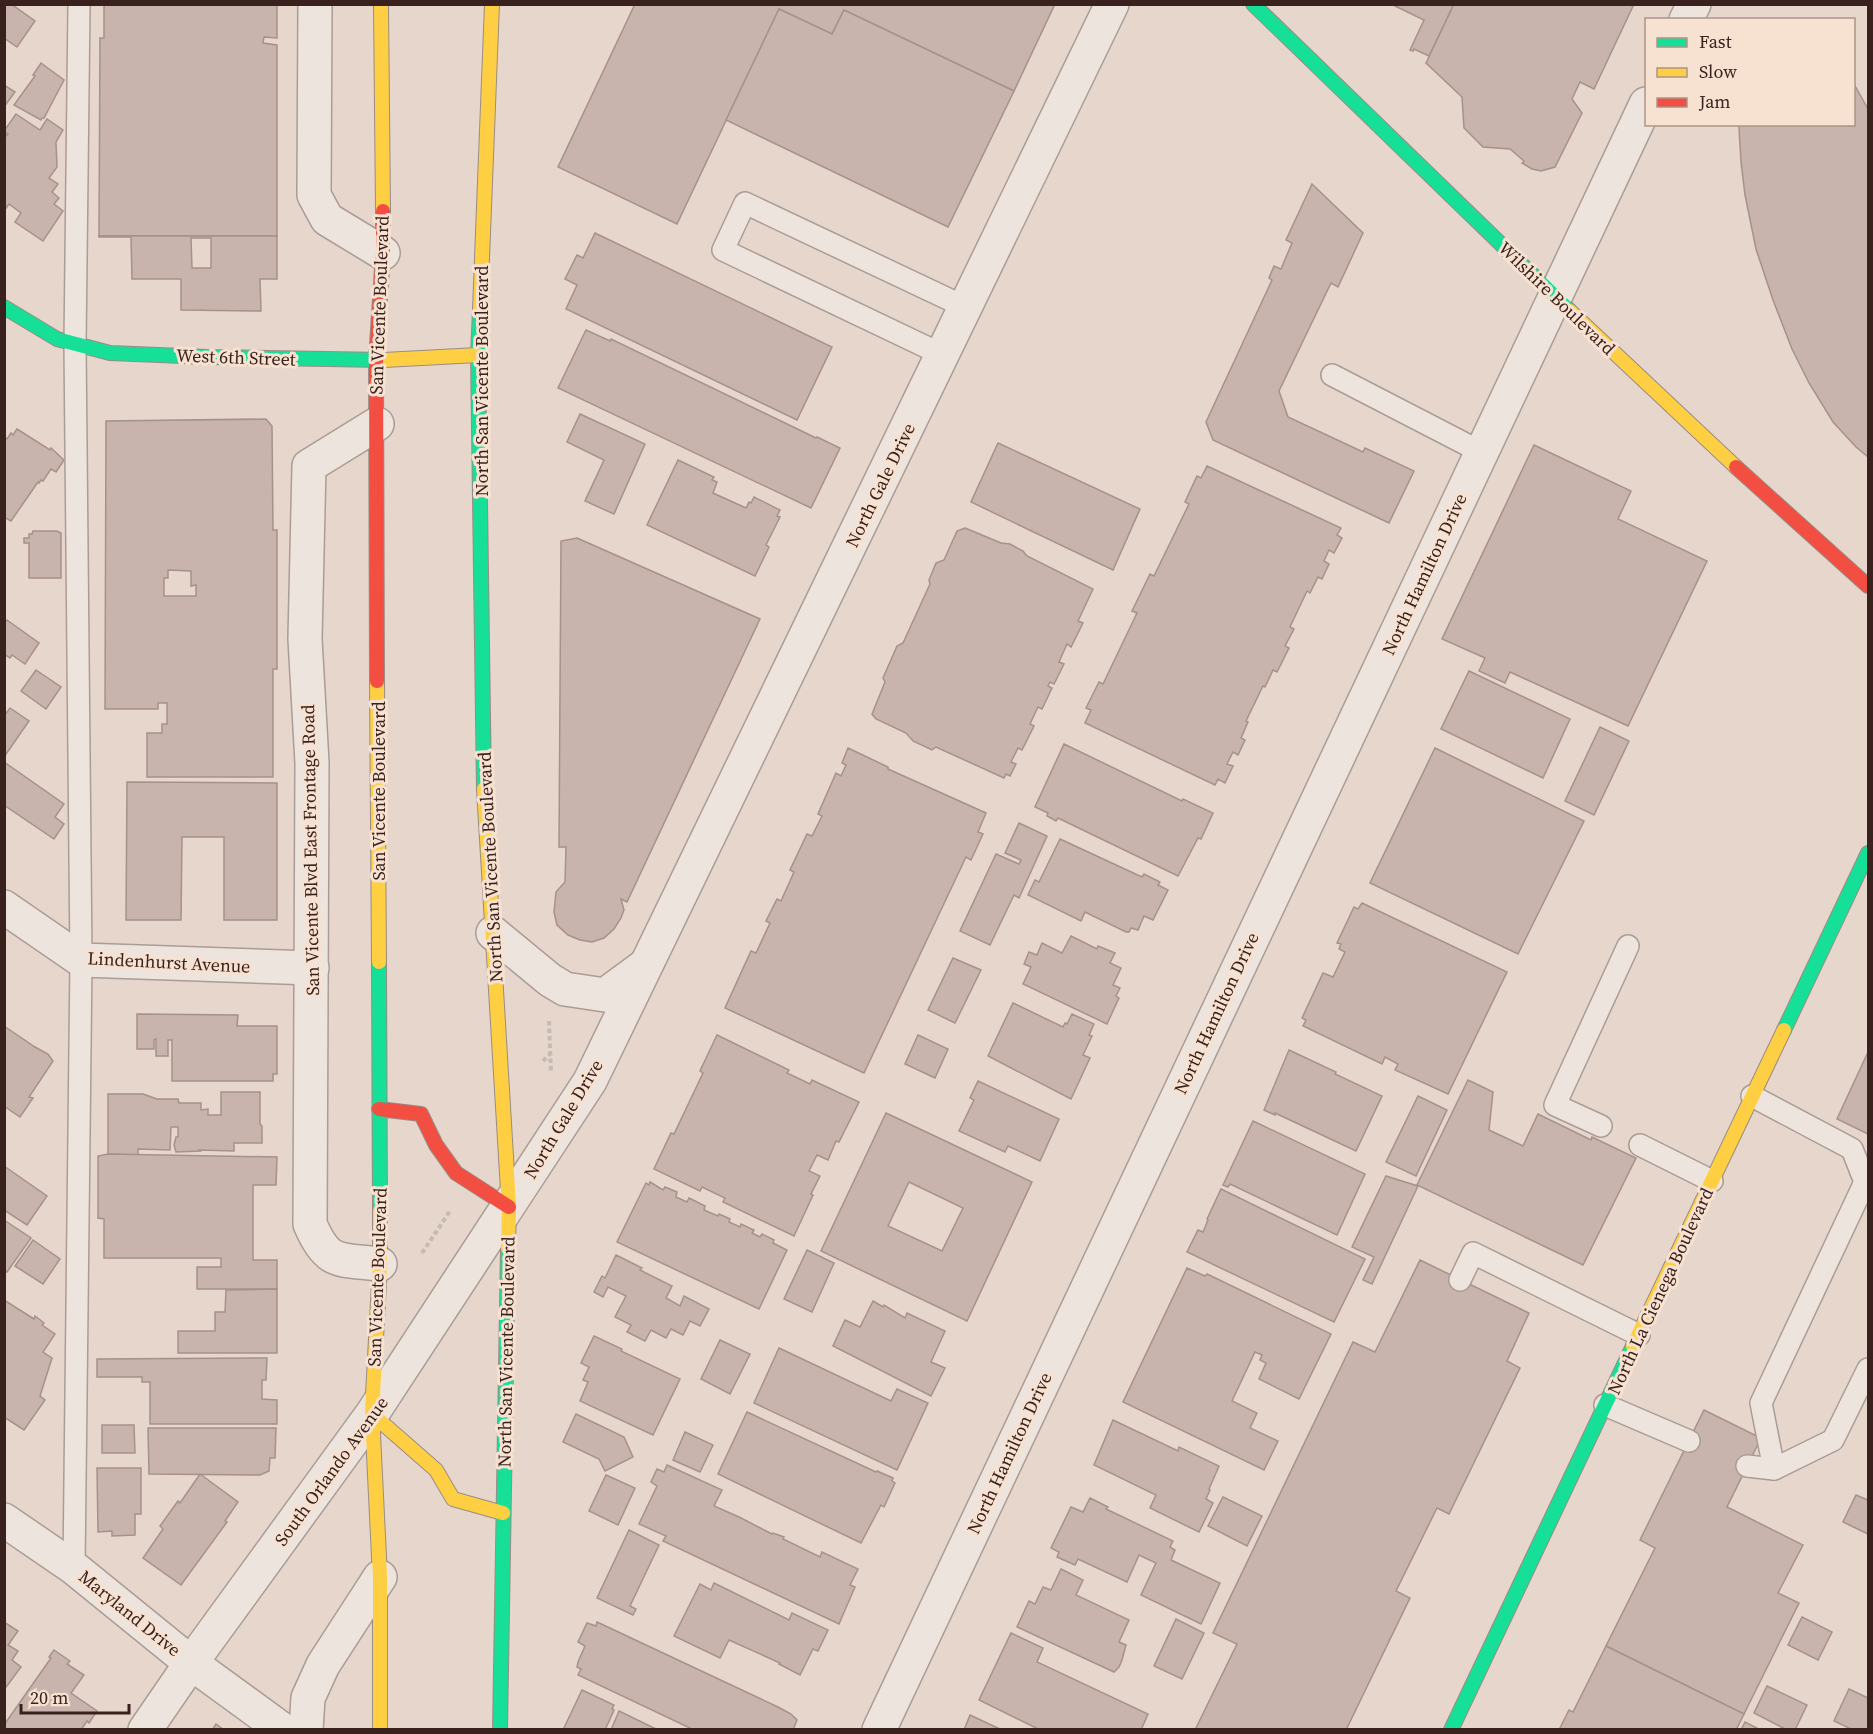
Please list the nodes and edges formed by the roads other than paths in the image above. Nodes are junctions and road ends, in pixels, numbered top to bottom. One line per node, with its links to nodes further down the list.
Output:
1 (79, 4): 14 (lane)
2 (315, 4): 10 (street)
3 (381, 4): 10 (main road, San Vicente Boulevard)
4 (492, 4): 15 (main road, North San Vicente Boulevard)
5 (1112, 4): 13 (street, North Gale Drive)
6 (1694, 4): 8 (street)
7 (1261, 7): 11 (main road, Wilshire Boulevard)
8 (1687, 18)
9 (1645, 108): 11 (street, North Hamilton Drive)
10 (382, 253): 17 (main road, San Vicente Boulevard)
11 (1555, 297): 20 (street, North Hamilton Drive); 21 (main road, Wilshire Boulevard)
12 (4, 307): 14 (main road, West 6th Street)
13 (965, 307): 16 (street, North Gale Drive); 16 (lane)
14 (75, 344): 17 (main road, West 6th Street); 26 (lane)
15 (478, 355): 17 (main road, West 6th Street); 24 (main road, North San Vicente Boulevard)
16 (943, 355): 27 (street, North Gale Drive)
17 (376, 360): 19 (main road, San Vicente Boulevard)
18 (1332, 375): 20 (lane)
19 (377, 424): 28 (street, San Vicente Blvd East Frontage Road); 30 (main road, San Vicente Boulevard)
20 (1481, 452): 55 (street, North Hamilton Drive)
21 (1869, 586)
22 (1869, 853): 29 (main road, North La Cienega Boulevard)
23 (4, 907): 26 (street, Lindenhurst Avenue)
24 (492, 933): 27 (street, North Gale Drive); 35 (main road, North San Vicente Boulevard)
25 (1628, 946): 31 (lane)
26 (81, 960): 28 (street, Lindenhurst Avenue); 47 (lane)
27 (647, 964): 35 (street, North Gale Drive)
28 (312, 968): 36 (street, San Vicente Blvd East Frontage Road)
29 (1752, 1096): 33 (main road, North La Cienega Boulevard); 34 (lane)
30 (379, 1109): 35 (main road); 36 (main road, San Vicente Boulevard)
31 (1600, 1126)
32 (1640, 1145): 33 (lane)
33 (1712, 1181): 38 (main road, North La Cienega Boulevard)
34 (1867, 1183): 44 (lane)
35 (509, 1207): 41 (street, South Orlando Avenue); 45 (main road, North San Vicente Boulevard)
36 (380, 1264): 41 (main road, San Vicente Boulevard)
37 (1460, 1280): 38 (lane)
38 (1638, 1335): 40 (main road, North La Cienega Boulevard)
39 (1869, 1369): 44 (lane)
40 (1605, 1405): 42 (lane); 56 (main road, North La Cienega Boulevard)
41 (372, 1414): 45 (main road); 48 (main road, San Vicente Boulevard); 49 (street, South Orlando Avenue)
42 (1689, 1441)
43 (1747, 1466): 44 (lane)
44 (1774, 1469)
45 (503, 1513): 54 (main road, North San Vicente Boulevard)
46 (4, 1520): 47 (street, Maryland Drive)
47 (74, 1568): 49 (street, Maryland Drive)
48 (380, 1577): 52 (street); 53 (main road, San Vicente Boulevard)
49 (192, 1663): 50 (street, South Orlando Avenue); 51 (street, Maryland Drive)
50 (146, 1730)
51 (283, 1730)
52 (306, 1730)
53 (380, 1730)
54 (500, 1730)
55 (879, 1730)
56 (1451, 1730)

